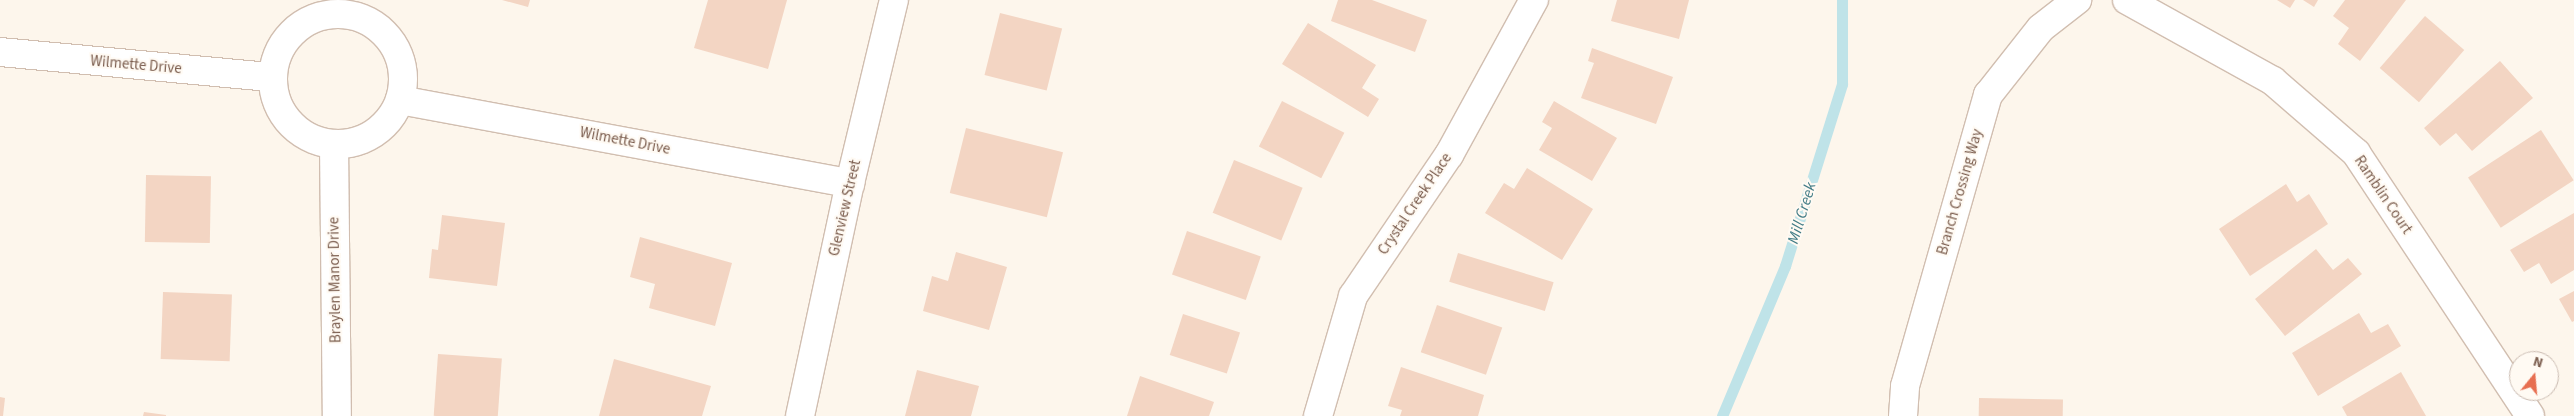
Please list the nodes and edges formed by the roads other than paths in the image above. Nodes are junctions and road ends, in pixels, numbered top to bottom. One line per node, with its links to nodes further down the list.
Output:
1 (894, 0): 10 (street, Glenview Street)
2 (1534, 0): 13 (street, Crystal Creek Place)
3 (2077, 0): 14 (street, Branch Crossing Way)
4 (2127, 0): 15 (street, Ramblin Court)
5 (348, 7): 7 (street); 8 (street)
6 (0, 52): 7 (street, Wilmette Drive)
7 (272, 77): 9 (street)
8 (400, 100): 9 (street); 10 (street, Wilmette Drive)
9 (334, 144): 11 (street, Braylen Manor Drive)
10 (850, 183): 12 (street, Glenview Street)
11 (337, 416)
12 (800, 416)
13 (1318, 416)
14 (1903, 416)
15 (2530, 416)

